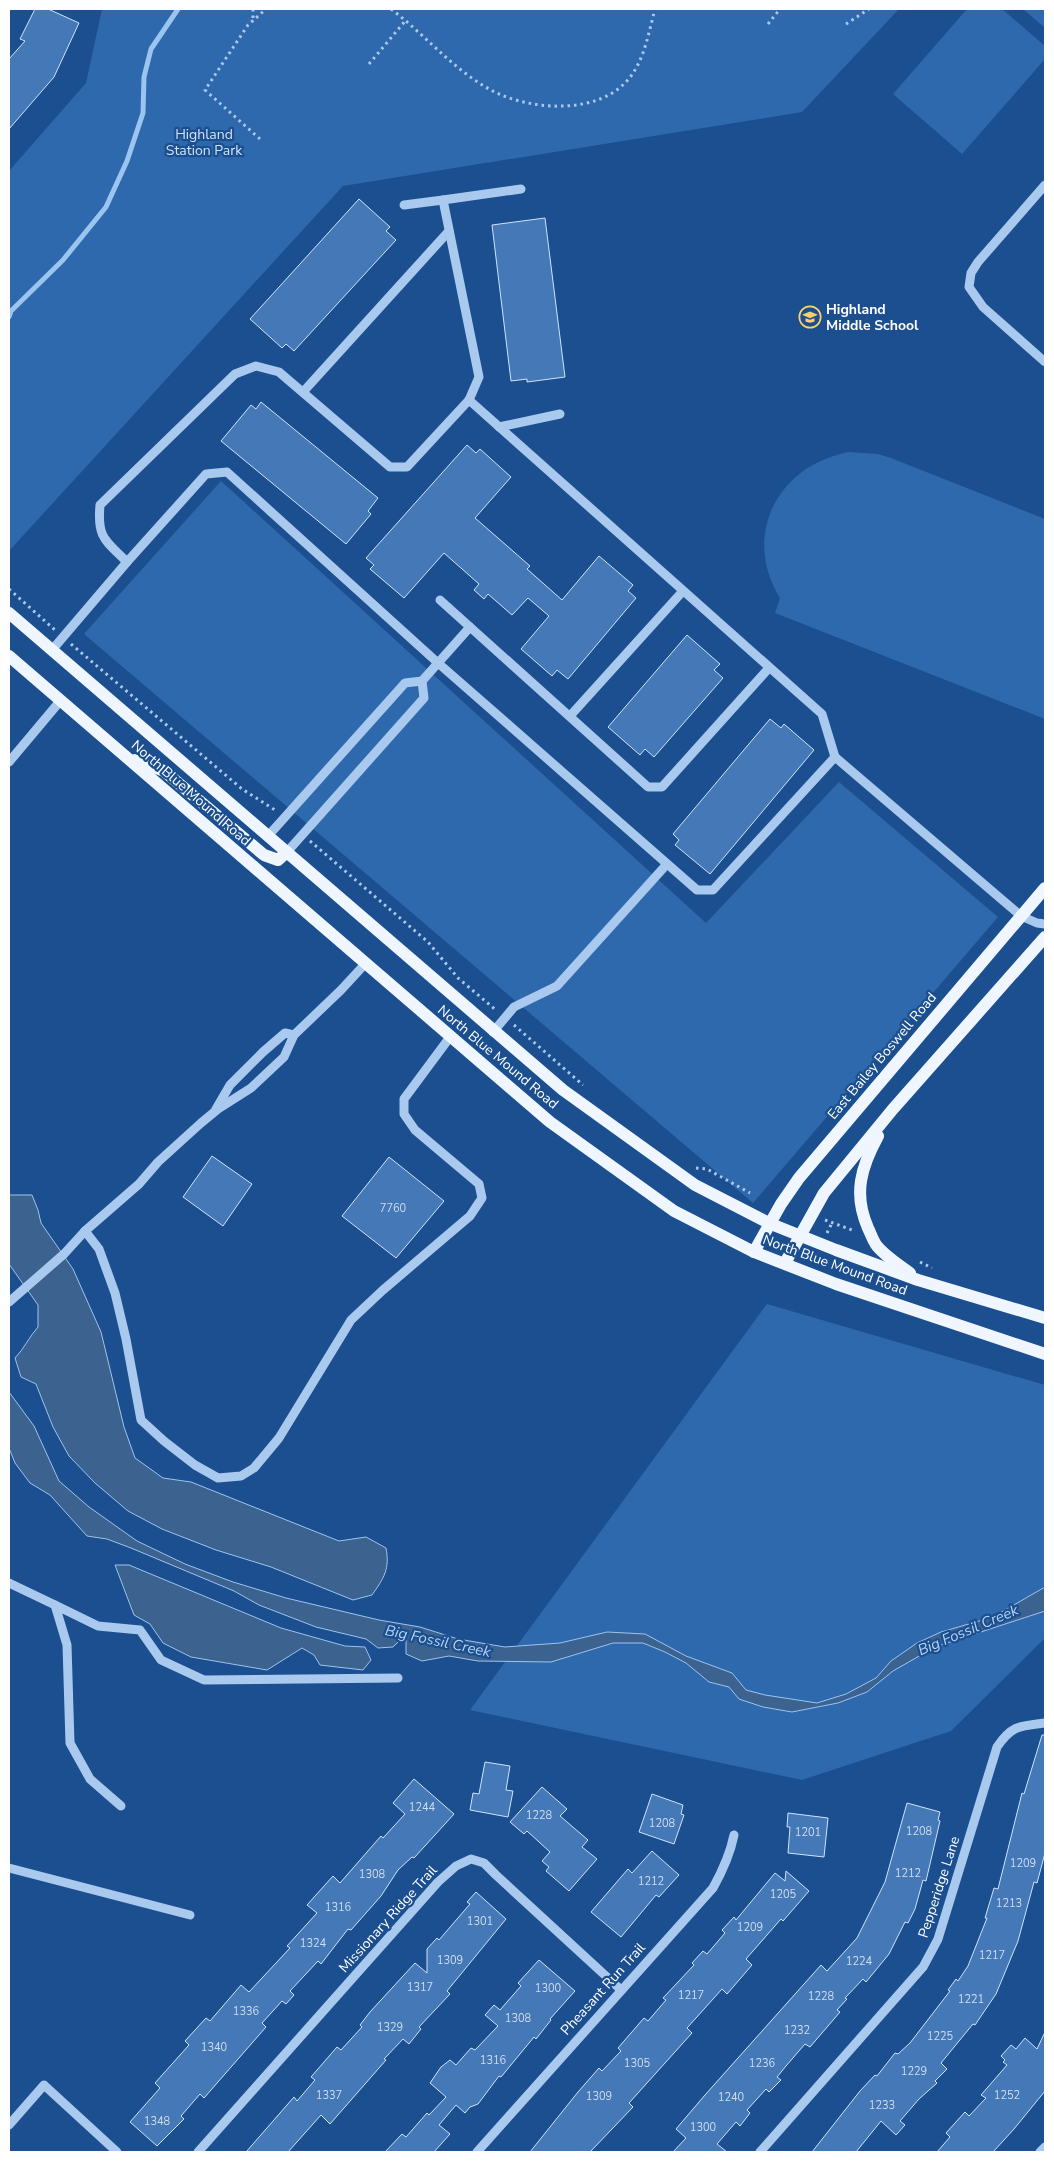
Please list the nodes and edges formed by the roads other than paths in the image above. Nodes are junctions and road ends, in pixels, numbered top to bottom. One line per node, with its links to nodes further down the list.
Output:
1 (1045, 185): 6 (street)
2 (521, 189): 3 (street)
3 (443, 200): 4 (street); 5 (street)
4 (404, 205)
5 (449, 231): 7 (street); 8 (street)
6 (1045, 362)
7 (303, 392): 8 (street); 11 (street)
8 (470, 400): 10 (street)
9 (560, 414): 10 (street)
10 (499, 427): 12 (street)
11 (127, 562): 16 (street); 18 (street)
12 (683, 591): 19 (street); 22 (street)
13 (440, 600): 15 (street)
14 (9, 613): 16 (main road, North Blue Mound Road)
15 (470, 627): 18 (street); 22 (street)
16 (52, 650): 26 (main road, North Blue Mound Road)
17 (9, 656): 21 (main road, North Blue Mound Road)
18 (438, 662): 20 (street); 28 (street)
19 (769, 668): 22 (street); 24 (street)
20 (422, 681): 26 (street); 27 (street)
21 (61, 700): 23 (main road, North Blue Mound Road); 25 (street)
22 (570, 716)
23 (126, 757): 27 (main road); 33 (main road, North Blue Mound Road)
24 (835, 758): 28 (street); 30 (street)
25 (9, 762)
26 (268, 836): 27 (main road, North Blue Mound Road)
27 (287, 852): 34 (main road, North Blue Mound Road)
28 (667, 864): 34 (street)
29 (1045, 888): 30 (main road, East Bailey Boswell Road)
30 (1021, 916): 31 (street); 39 (main road, East Bailey Boswell Road)
31 (1045, 924)
32 (1045, 937): 37 (main road)
33 (365, 964): 35 (street); 36 (main road, North Blue Mound Road)
34 (493, 1032): 39 (main road, North Blue Mound Road)
35 (294, 1035): 38 (street); 38 (street)
36 (450, 1037): 40 (street); 42 (main road, North Blue Mound Road)
37 (893, 1109): 41 (main road); 44 (main road, North Blue Mound Road)
38 (215, 1112): 40 (street)
39 (771, 1224): 41 (main road, North Blue Mound Road); 42 (main road, East Bailey Boswell Road)
40 (85, 1231): 45 (street)
41 (799, 1236): 43 (main road); 44 (main road, North Blue Mound Road)
42 (754, 1252): 43 (main road, North Blue Mound Road)
43 (785, 1263): 47 (main road, North Blue Mound Road)
44 (918, 1280): 46 (main road, North Blue Mound Road)
45 (9, 1302)
46 (1045, 1318)
47 (1045, 1354)
48 (9, 1583): 49 (street)
49 (55, 1605): 50 (street); 52 (street)
50 (398, 1678)
51 (1045, 1723): 62 (street, Pepperidge Lane)
52 (121, 1806)
53 (734, 1835): 56 (street, Pheasant Run Trail)
54 (9, 1868): 55 (street)
55 (190, 1915)
56 (620, 1989): 60 (street, Missionary Ridge Trail); 61 (street, Pheasant Run Trail)
57 (9, 2125): 59 (street)
58 (1045, 2146): 63 (street)
59 (117, 2152)
60 (198, 2152)
61 (477, 2152)
62 (760, 2152)
63 (1040, 2152)

